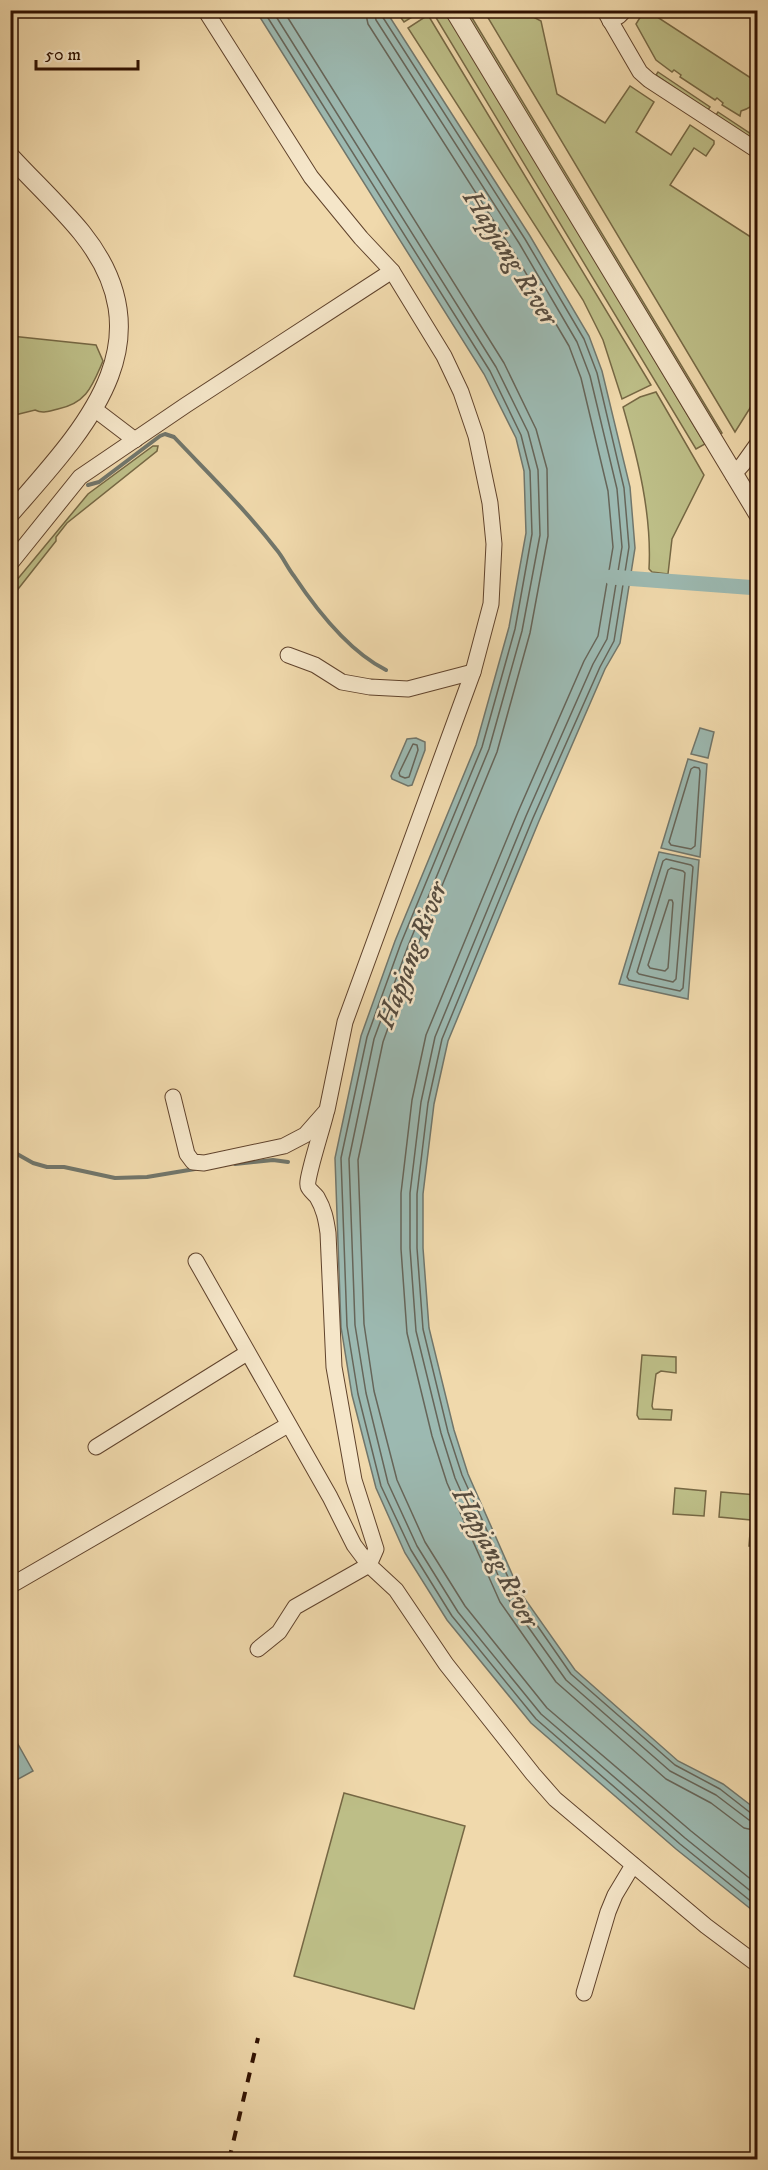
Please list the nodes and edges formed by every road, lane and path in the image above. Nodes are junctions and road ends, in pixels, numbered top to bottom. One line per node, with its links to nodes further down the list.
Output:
1 (204, 10): 7 (street)
2 (454, 10): 11 (street)
3 (625, 10): 4 (street)
4 (607, 16): 5 (street)
5 (758, 151)
6 (10, 156): 8 (street)
7 (392, 271): 9 (street); 16 (street)
8 (93, 408): 9 (street); 12 (street)
9 (135, 440): 14 (street)
10 (758, 442): 11 (street)
11 (733, 475): 13 (street)
12 (10, 514)
13 (758, 514)
14 (10, 564)
15 (288, 655): 16 (street)
16 (472, 672): 18 (street)
17 (173, 1097): 18 (street)
18 (327, 1110): 23 (street)
19 (196, 1261): 20 (street)
20 (247, 1353): 21 (street); 22 (street)
21 (288, 1425): 23 (street); 24 (street)
22 (96, 1447)
23 (369, 1565): 25 (street); 26 (street)
24 (10, 1586)
25 (258, 1649)
26 (633, 1865): 27 (street); 28 (street)
27 (758, 1965)
28 (584, 1993)

